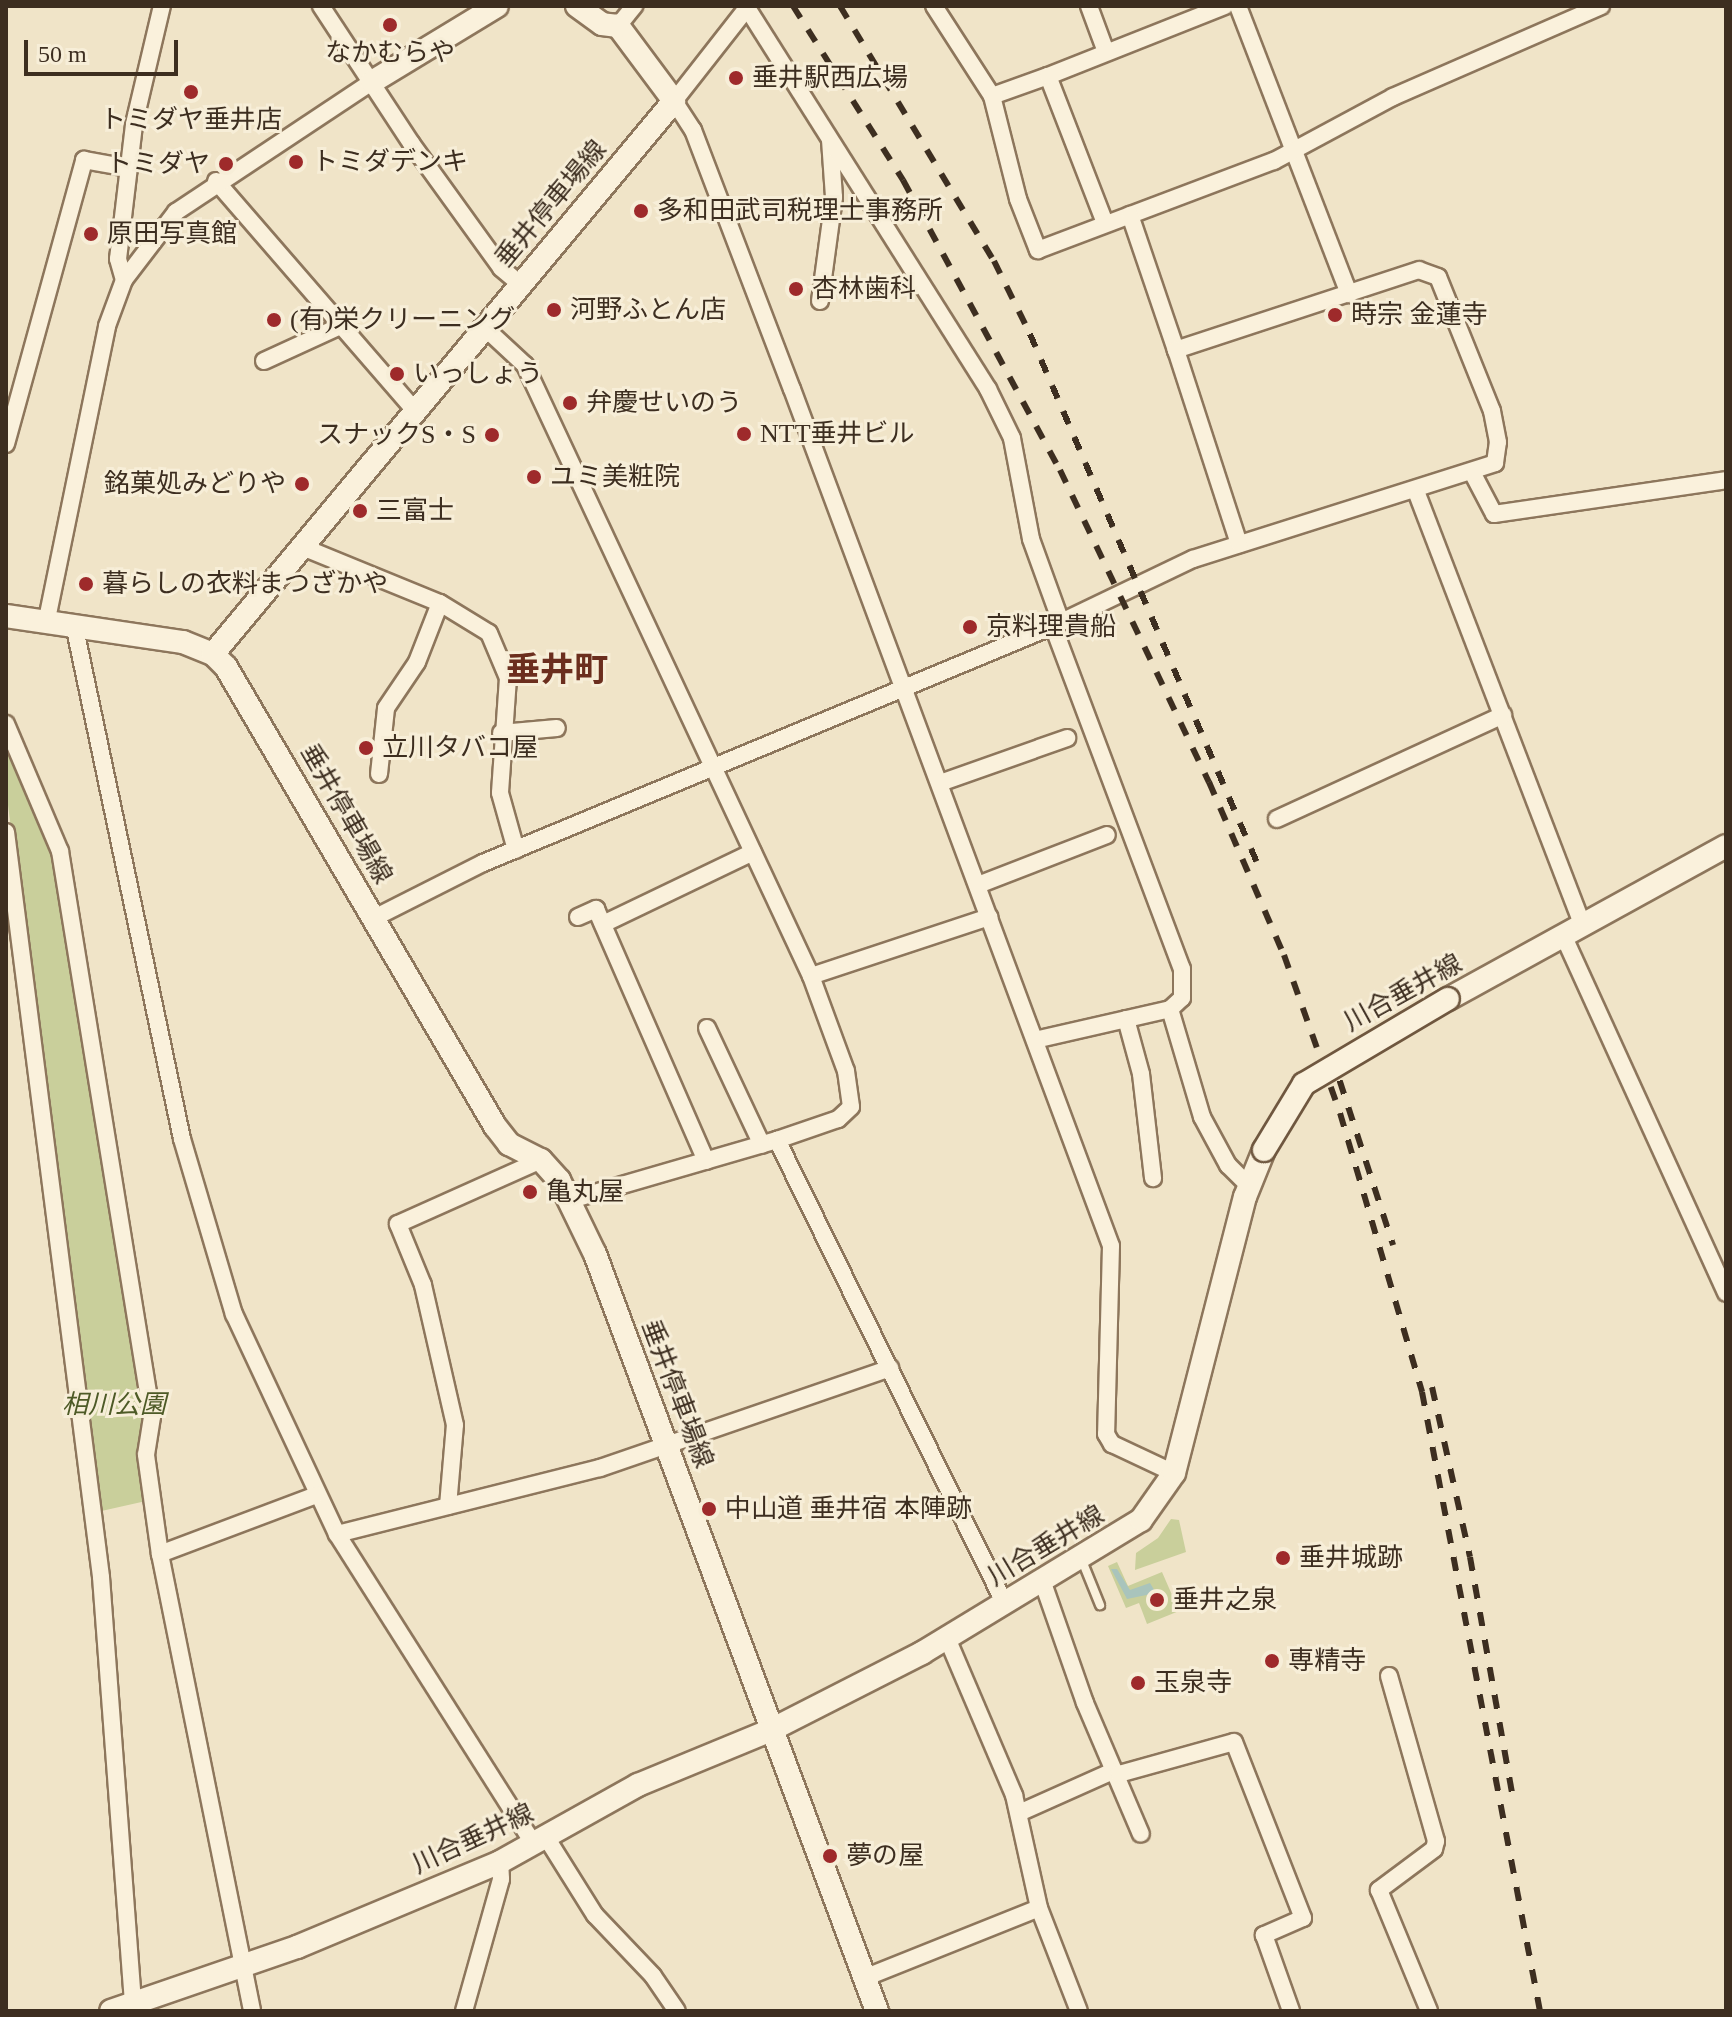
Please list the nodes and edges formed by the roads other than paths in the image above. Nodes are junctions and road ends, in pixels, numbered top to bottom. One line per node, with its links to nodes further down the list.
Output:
1 (162, 6): 19 (street)
2 (321, 6): 14 (street)
3 (497, 6): 14 (main road)
4 (577, 6): 11 (main road)
5 (634, 6): 11 (street)
6 (934, 6): 15 (street)
7 (1089, 6): 12 (street)
8 (1225, 6): 12 (street)
9 (1238, 6): 18 (street)
10 (1601, 6): 18 (street)
11 (618, 26): 16 (main road)
12 (1106, 52): 13 (street)
13 (1048, 76): 15 (street); 22 (street)
14 (372, 82): 20 (street); 24 (street)
15 (992, 96): 22 (street)
16 (674, 101): 17 (street); 24 (main road, 垂井停車場線); 44 (street)
17 (827, 128): 26 (street); 41 (street)
18 (1294, 148): 21 (street); 25 (street)
19 (129, 168): 23 (street); 32 (street)
20 (216, 181): 23 (street); 27 (street)
21 (1130, 215): 22 (street); 29 (street)
22 (1105, 223)
23 (124, 280): 40 (street)
24 (520, 284): 28 (main road, 垂井停車場線)
25 (1349, 294): 29 (street); 33 (street)
26 (820, 301)
27 (338, 327): 30 (street); 31 (street)
28 (484, 327): 31 (main road, 垂井停車場線); 50 (street)
29 (1176, 350): 36 (street)
30 (264, 361)
31 (415, 411): 37 (main road, 垂井停車場線)
32 (6, 444)
33 (1473, 474): 34 (street); 35 (street)
34 (1726, 480)
35 (1416, 491): 36 (street); 45 (street)
36 (1239, 544): 41 (street)
37 (300, 546): 38 (street); 43 (main road, 垂井停車場線)
38 (440, 603): 48 (street); 51 (street)
39 (6, 616): 40 (main road)
40 (46, 624): 42 (main road)
41 (1057, 624): 44 (street); 66 (street)
42 (75, 629): 43 (main road); 80 (street)
43 (213, 654): 62 (main road, 垂井停車場線)
44 (906, 689): 50 (street); 52 (street)
45 (1503, 715): 53 (street); 64 (street)
46 (6, 724): 83 (street)
47 (557, 728): 48 (street)
48 (501, 733): 57 (street)
49 (1067, 738): 52 (street)
50 (714, 769): 57 (street); 58 (street)
51 (379, 774)
52 (940, 783): 59 (street)
53 (1277, 819)
54 (6, 832): 99 (street)
55 (1107, 835): 59 (street)
56 (1726, 846): 64 (main road, 川合垂井線)
57 (516, 850): 62 (street)
58 (753, 852): 63 (street); 65 (street)
59 (978, 885): 61 (street)
60 (578, 917): 63 (street)
61 (989, 917): 65 (street); 69 (street)
62 (374, 918): 71 (main road, 垂井停車場線)
63 (603, 924): 72 (street)
64 (1574, 931): 74 (main road, 川合垂井線, bridge); 76 (street)
65 (811, 976): 70 (street)
66 (1170, 1009): 67 (street); 74 (street)
67 (1126, 1019): 69 (street); 73 (street)
68 (707, 1028): 70 (street)
69 (1035, 1040): 79 (street)
70 (769, 1142): 72 (street); 77 (street)
71 (541, 1160): 75 (main road, 垂井停車場線); 81 (street)
72 (706, 1161): 75 (street)
73 (1153, 1178)
74 (1249, 1186): 79 (main road, 川合垂井線)
75 (570, 1200): 78 (main road, 垂井停車場線)
76 (1726, 1293)
77 (890, 1368): 78 (street); 86 (street)
78 (668, 1446): 81 (street); 90 (main road, 垂井停車場線)
79 (1174, 1473): 84 (main road, 川合垂井線)
80 (316, 1495): 82 (street); 83 (street)
81 (448, 1506): 82 (street)
82 (337, 1534): 94 (street)
83 (160, 1554): 97 (street)
84 (1081, 1558): 85 (main road, 川合垂井線); 87 (lane)
85 (1043, 1583): 86 (main road, 川合垂井線); 91 (street)
86 (1005, 1604): 88 (main road, 川合垂井線)
87 (1100, 1605)
88 (947, 1638): 90 (main road, 川合垂井線); 92 (street)
89 (1389, 1676): 106 (street)
90 (769, 1731): 94 (main road, 川合垂井線); 98 (main road, 垂井停車場線)
91 (1113, 1771): 92 (street); 93 (street); 105 (street)
92 (1019, 1813): 96 (street)
93 (1141, 1834)
94 (540, 1841): 95 (main road, 川合垂井線); 102 (street)
95 (500, 1862): 97 (main road, 川合垂井線); 101 (street)
96 (1039, 1908): 98 (street); 104 (street)
97 (242, 1967): 99 (main road, 川合垂井線); 100 (street)
98 (864, 1978): 103 (main road, 垂井停車場線)
99 (120, 2008)
100 (252, 2011)
101 (464, 2011)
102 (677, 2011)
103 (877, 2011)
104 (1079, 2011)
105 (1291, 2011)
106 (1429, 2011)

